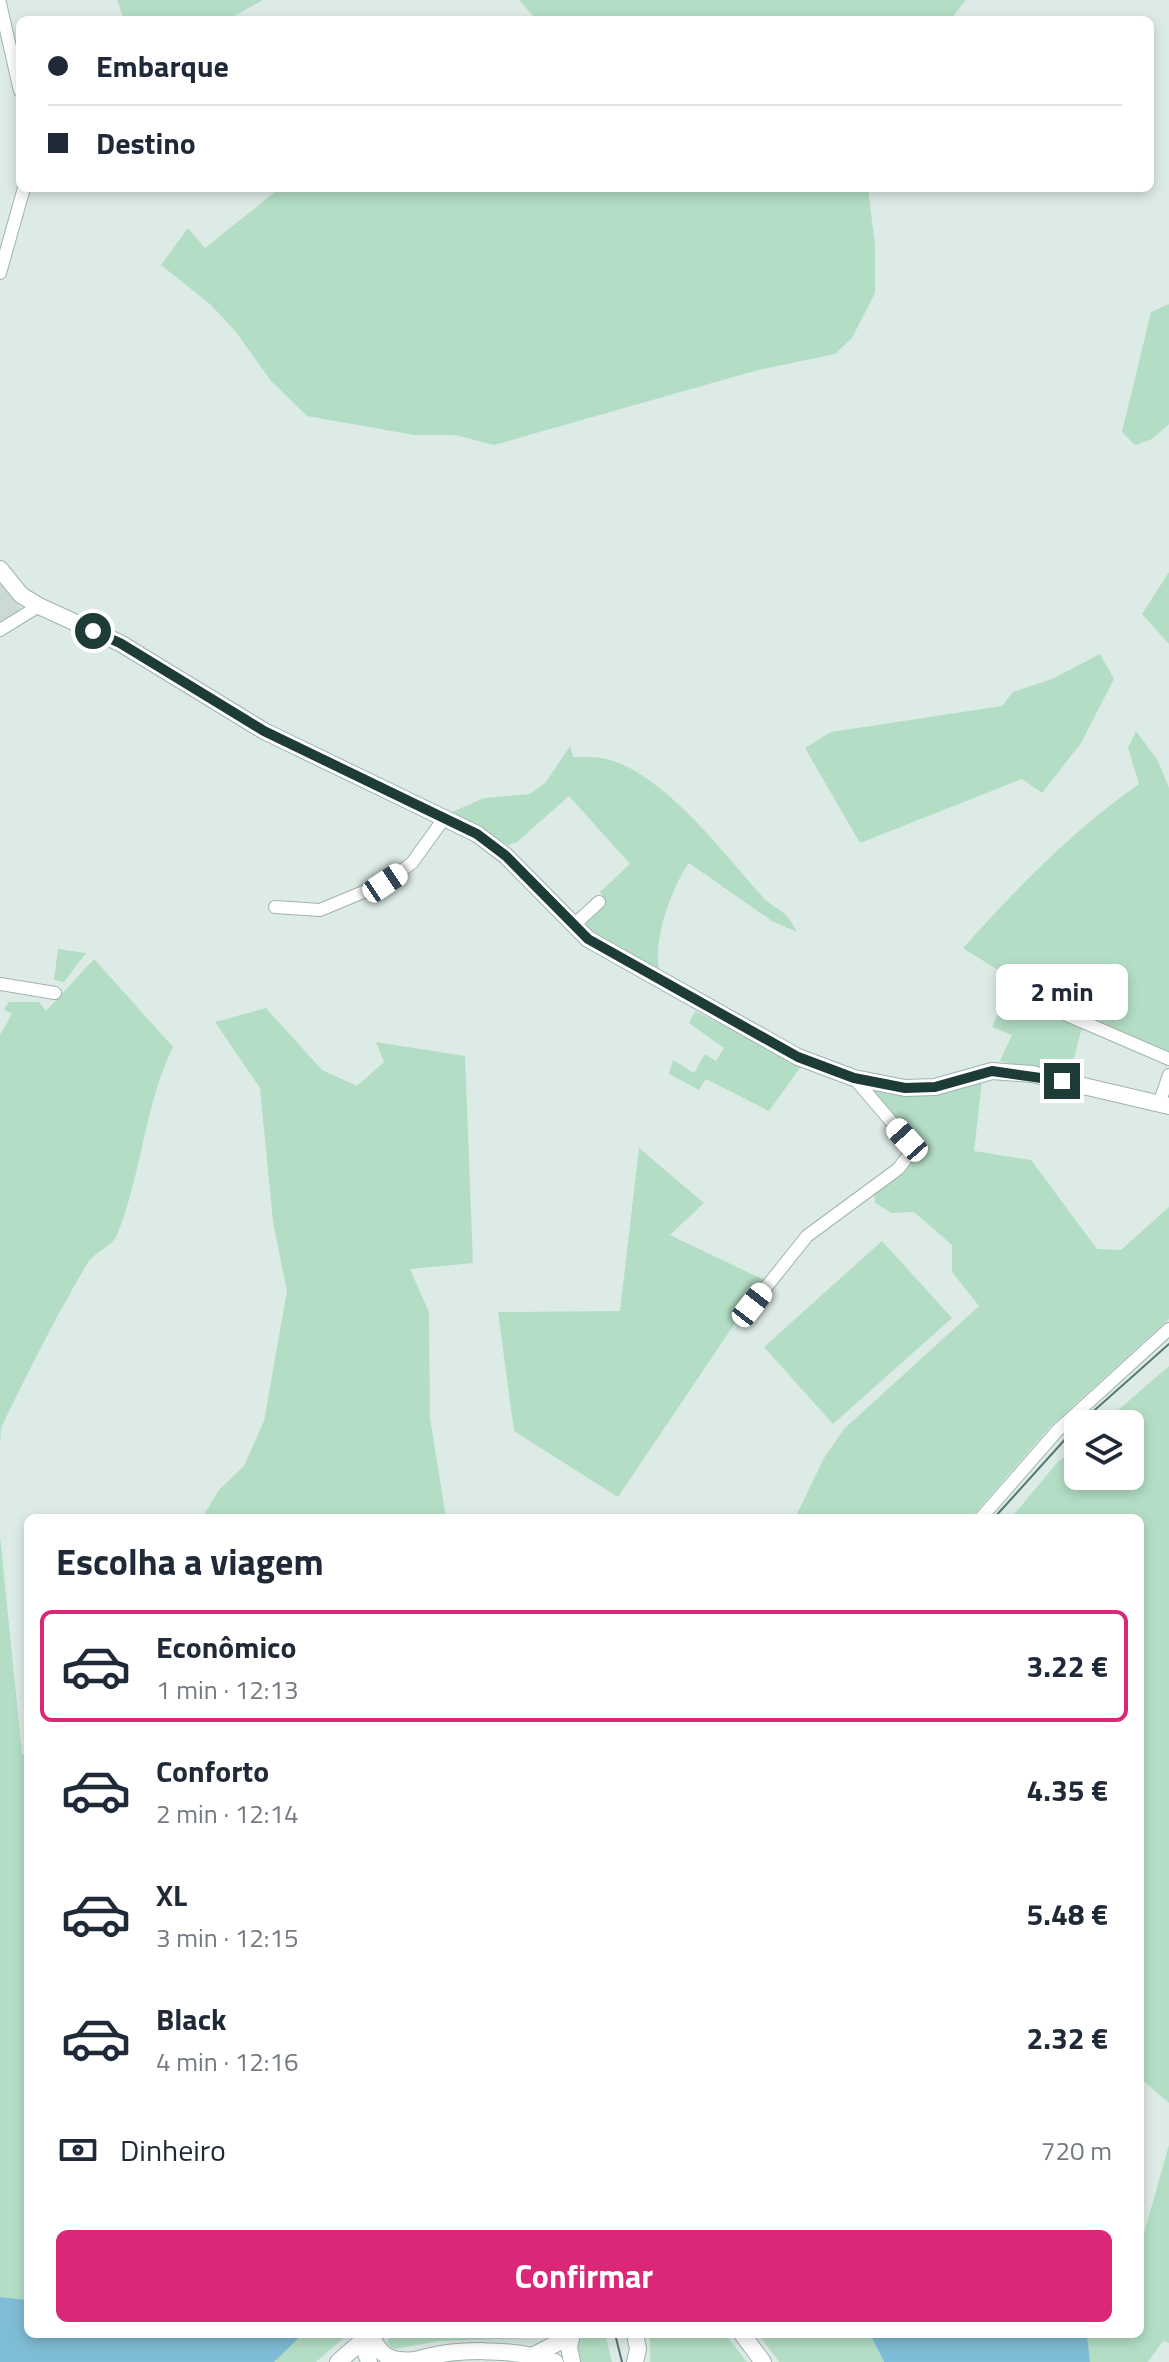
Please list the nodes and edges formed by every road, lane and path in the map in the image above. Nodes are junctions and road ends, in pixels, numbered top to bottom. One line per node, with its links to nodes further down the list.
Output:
1 (0, 3): 2 (street)
2 (16, 73)
3 (23, 192): 4 (street)
4 (0, 273)
5 (0, 569): 6 (street)
6 (39, 606): 7 (street); 8 (street)
7 (0, 630)
8 (445, 817): 10 (street); 11 (street)
9 (599, 902): 11 (street)
10 (275, 907)
11 (575, 924): 17 (street)
12 (0, 984): 14 (street)
13 (1021, 987): 15 (street)
14 (55, 993)
15 (1169, 1059)
16 (1169, 1075): 18 (street)
17 (854, 1078): 18 (street); 19 (street)
18 (1164, 1105)
19 (752, 1305)
20 (1169, 1329): 21 (street)
21 (984, 1514)
22 (366, 2338): 32 (street)
23 (368, 2338): 33 (street)
24 (369, 2338): 30 (street)
25 (565, 2338): 29 (street)
26 (571, 2338): 35 (street)
27 (635, 2338): 31 (street)
28 (745, 2338): 36 (street)
29 (534, 2355): 30 (street); 34 (street)
30 (413, 2361)
31 (636, 2361)
32 (338, 2362)
33 (369, 2362)
34 (555, 2362)
35 (572, 2362)
36 (763, 2362)

